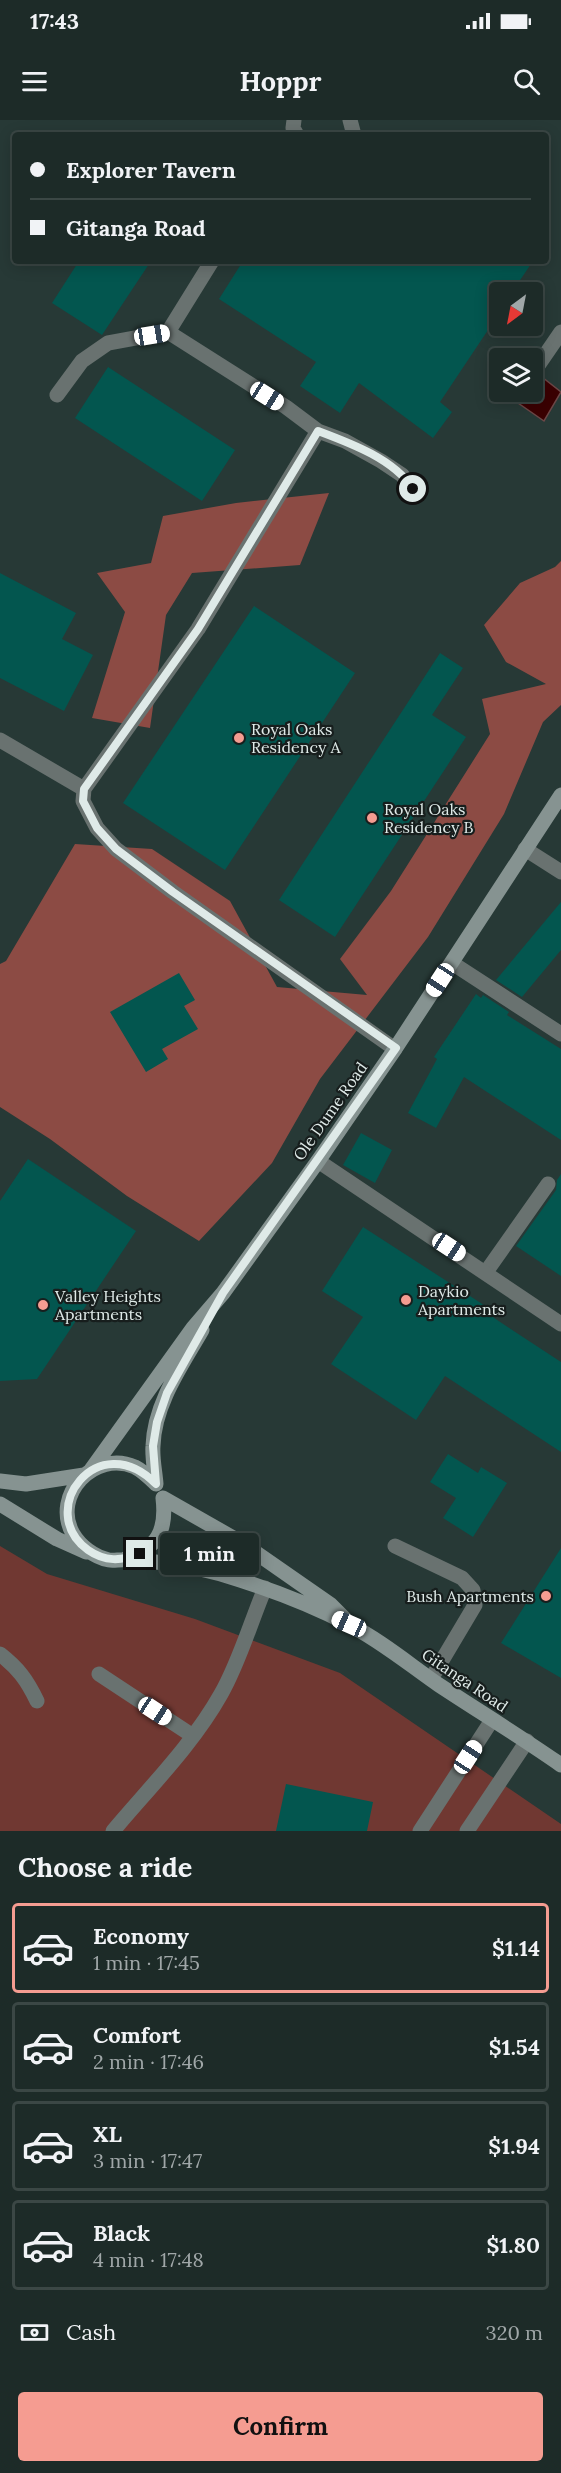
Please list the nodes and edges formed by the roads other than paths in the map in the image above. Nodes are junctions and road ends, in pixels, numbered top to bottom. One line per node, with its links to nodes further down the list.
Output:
1 (210, 264): 2 (street)
2 (168, 332): 5 (street); 6 (street)
3 (561, 332): 4 (street)
4 (543, 358)
5 (57, 395)
6 (318, 431): 7 (street); 9 (street)
7 (413, 489)
8 (0, 740): 9 (street)
9 (84, 789): 15 (street)
10 (561, 795): 11 (main road, Ole Dume Road)
11 (525, 849): 12 (street); 13 (main road, Ole Dume Road)
12 (561, 872)
13 (452, 963): 14 (street); 15 (main road, Ole Dume Road)
14 (561, 1034)
15 (396, 1048): 16 (main road, Ole Dume Road)
16 (318, 1161): 18 (street); 19 (main road, Ole Dume Road)
17 (548, 1184): 18 (street)
18 (486, 1272): 20 (street)
19 (223, 1293): 21 (main road); 21 (main road)
20 (561, 1324)
21 (88, 1472): 22 (main road); 25 (main road)
22 (0, 1481)
23 (0, 1504): 25 (main road, Gitanga Road)
24 (395, 1546): 31 (street)
25 (95, 1555): 26 (main road, Gitanga Road)
26 (125, 1559): 27 (main road, Gitanga Road); 28 (main road, Gitanga Road)
27 (265, 1588): 28 (main road, Gitanga Road); 34 (street)
28 (349, 1624): 31 (main road, Gitanga Road)
29 (0, 1654): 32 (street)
30 (99, 1674): 34 (street)
31 (431, 1679): 33 (main road, Gitanga Road)
32 (37, 1701)
33 (492, 1720): 35 (main road, Gitanga Road); 38 (street)
34 (193, 1736): 37 (street)
35 (527, 1741): 36 (main road, Gitanga Road); 39 (street)
36 (561, 1765)
37 (113, 1831)
38 (420, 1831)
39 (467, 1831)

